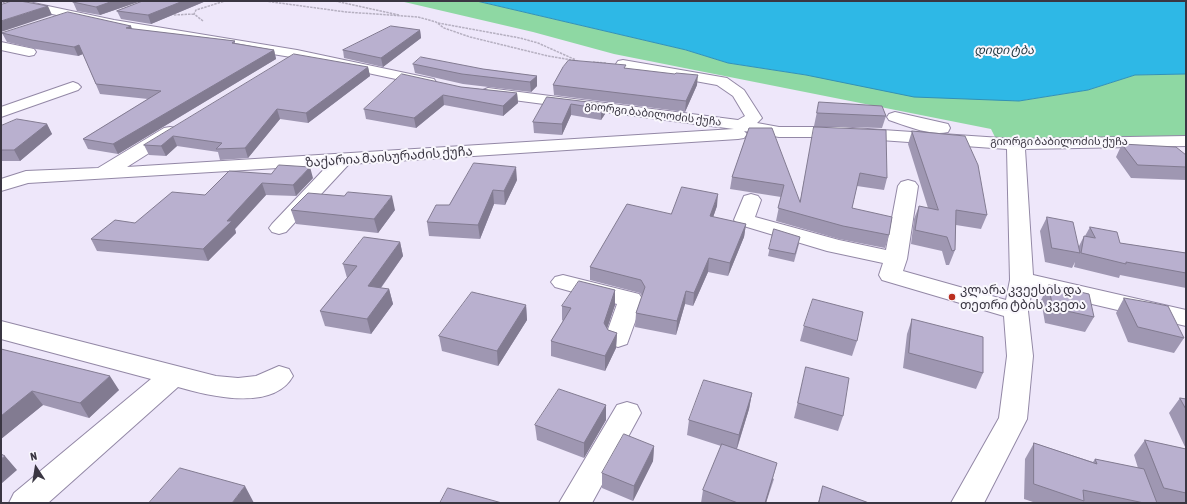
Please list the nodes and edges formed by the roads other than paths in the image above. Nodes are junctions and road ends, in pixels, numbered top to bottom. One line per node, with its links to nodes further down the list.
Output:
1 (8, 1): 3 (street)
2 (122, 14): 3 (street)
3 (102, 21): 6 (street)
4 (3, 40): 5 (street)
5 (29, 52)
6 (297, 54): 8 (street); 9 (street)
7 (623, 64): 15 (street)
8 (277, 66)
9 (441, 85)
10 (73, 87): 12 (street)
11 (471, 90): 15 (street, გიორგი ბაბილოძის ქუჩა)
12 (1, 112)
13 (895, 117): 18 (street)
14 (182, 124): 21 (street)
15 (742, 125): 16 (street, გიორგი ბაბილოძის ქუჩა)
16 (779, 132): 18 (street, გიორგი ბაბილოძის ქუჩა); 20 (street, ზაქარია მაისურაძის ქუჩა)
17 (1186, 141): 19 (street, გიორგი ბაბილოძის ქუჩა)
18 (977, 142): 19 (street, გიორგი ბაბილოძის ქუჩა)
19 (1016, 144): 27 (street)
20 (343, 160): 21 (street, ზაქარია მაისურაძის ქუჩა); 25 (street)
21 (101, 174): 22 (street, ზაქარია მაისურაძის ქუჩა)
22 (1, 185)
23 (908, 186): 26 (street)
24 (751, 200): 26 (street)
25 (279, 228)
26 (896, 259): 29 (street)
27 (1022, 280): 29 (street); 30 (street)
28 (563, 282): 32 (street)
29 (1016, 311): 38 (street)
30 (1186, 318)
31 (1, 330): 33 (street)
32 (618, 338)
33 (174, 375): 34 (street); 36 (street)
34 (279, 376)
35 (627, 413): 37 (street)
36 (25, 503)
37 (575, 503)
38 (966, 503)

